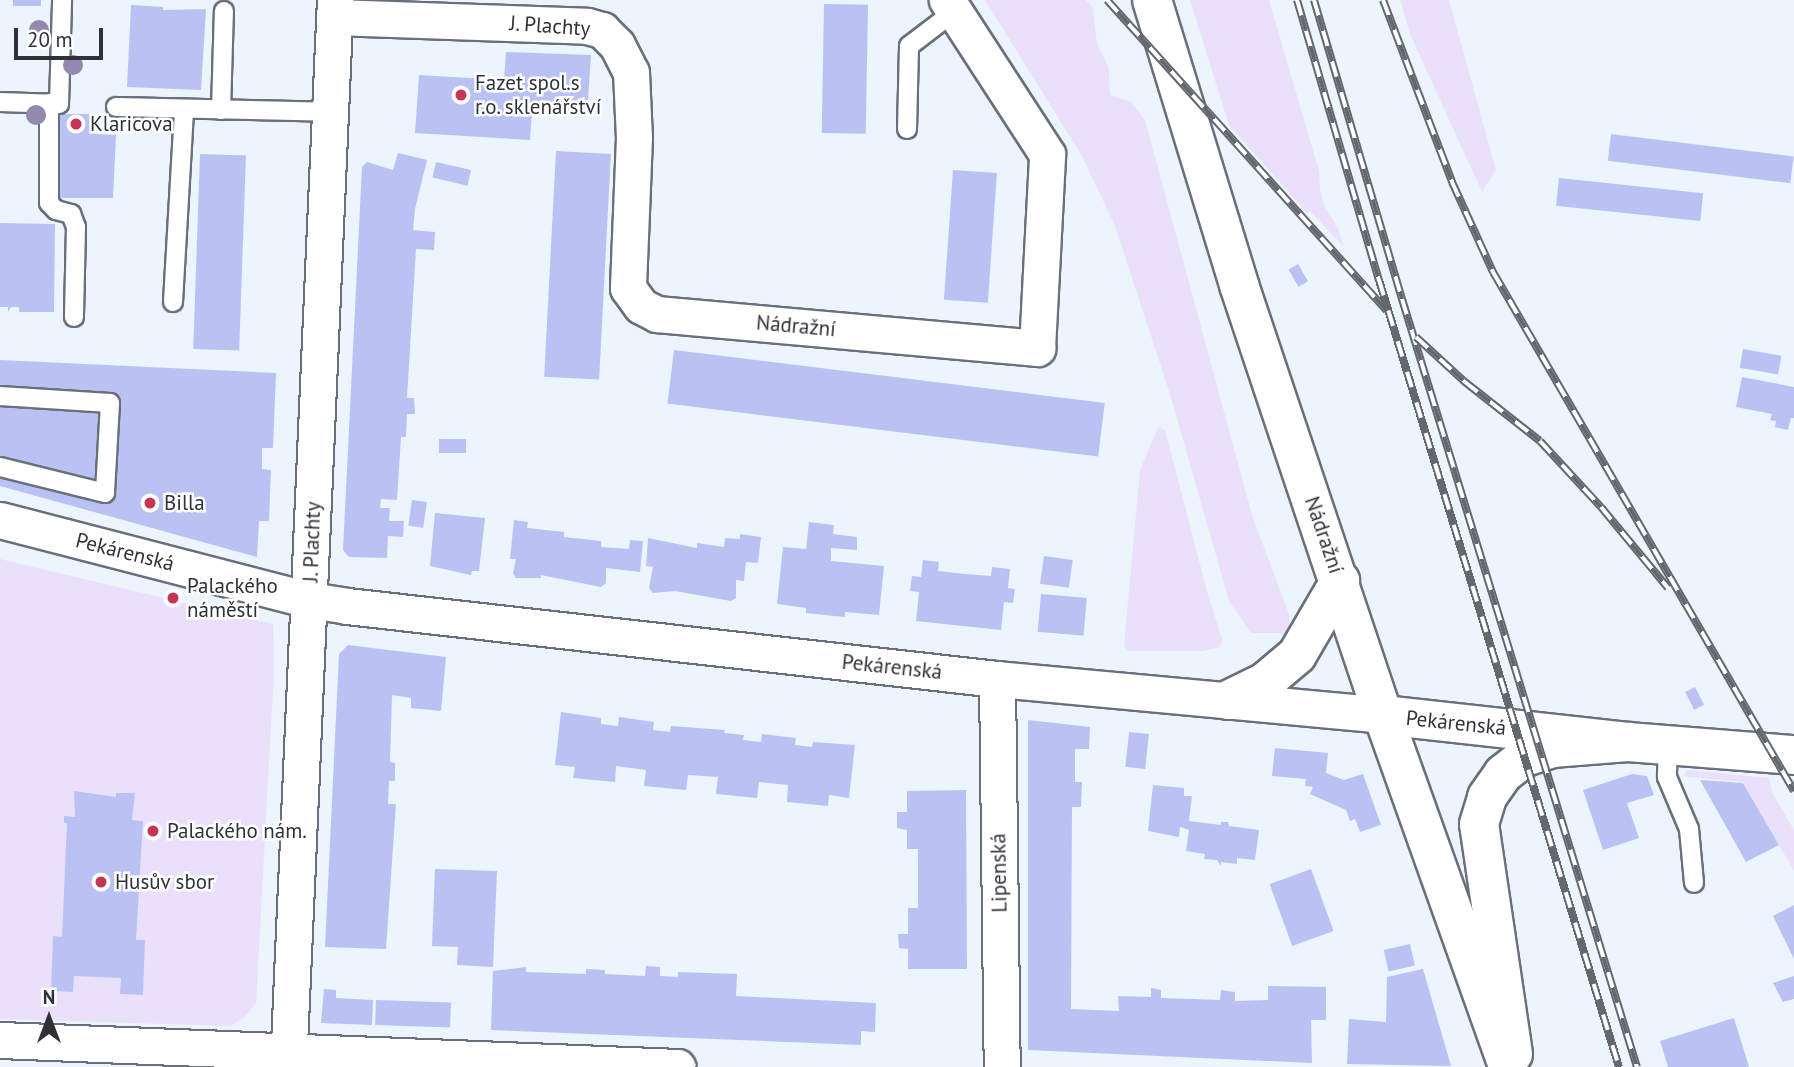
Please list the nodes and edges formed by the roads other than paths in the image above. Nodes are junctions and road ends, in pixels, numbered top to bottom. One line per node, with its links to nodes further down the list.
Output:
1 (62, 0): 7 (lane)
2 (1152, 0): 19 (main road, Nádražní)
3 (951, 6): 12 (lane); 14 (street, Nádražní)
4 (334, 9): 11 (street, J. Plachty); 14 (street, J. Plachty)
5 (224, 11): 10 (lane)
6 (0, 102): 7 (lane)
7 (49, 103): 15 (lane)
8 (117, 107): 9 (lane)
9 (184, 109): 10 (lane); 13 (lane)
10 (221, 110): 11 (lane)
11 (330, 112): 20 (street, J. Plachty)
12 (907, 130)
13 (173, 302)
14 (641, 306)
15 (74, 317)
16 (0, 396): 17 (lane)
17 (0, 467)
18 (0, 520): 20 (street, Pekárenská)
19 (1340, 581): 22 (main road); 23 (main road, Nádražní)
20 (310, 600): 21 (street, Pekárenská); 29 (street, J. Plachty)
21 (997, 679): 22 (street, Pekárenská); 31 (street, Lipenská)
22 (1228, 700): 23 (street, Pekárenská)
23 (1383, 715): 24 (main road, Pekárenská); 32 (main road, Nádražní)
24 (1628, 741): 25 (main road, Pekárenská); 33 (main road)
25 (1668, 744): 26 (main road, Pekárenská); 27 (lane)
26 (1794, 755)
27 (1694, 883)
28 (0, 1040): 29 (street)
29 (288, 1059): 30 (street)
30 (677, 1067)
31 (1002, 1067)
32 (1508, 1067)
33 (1515, 1067)

